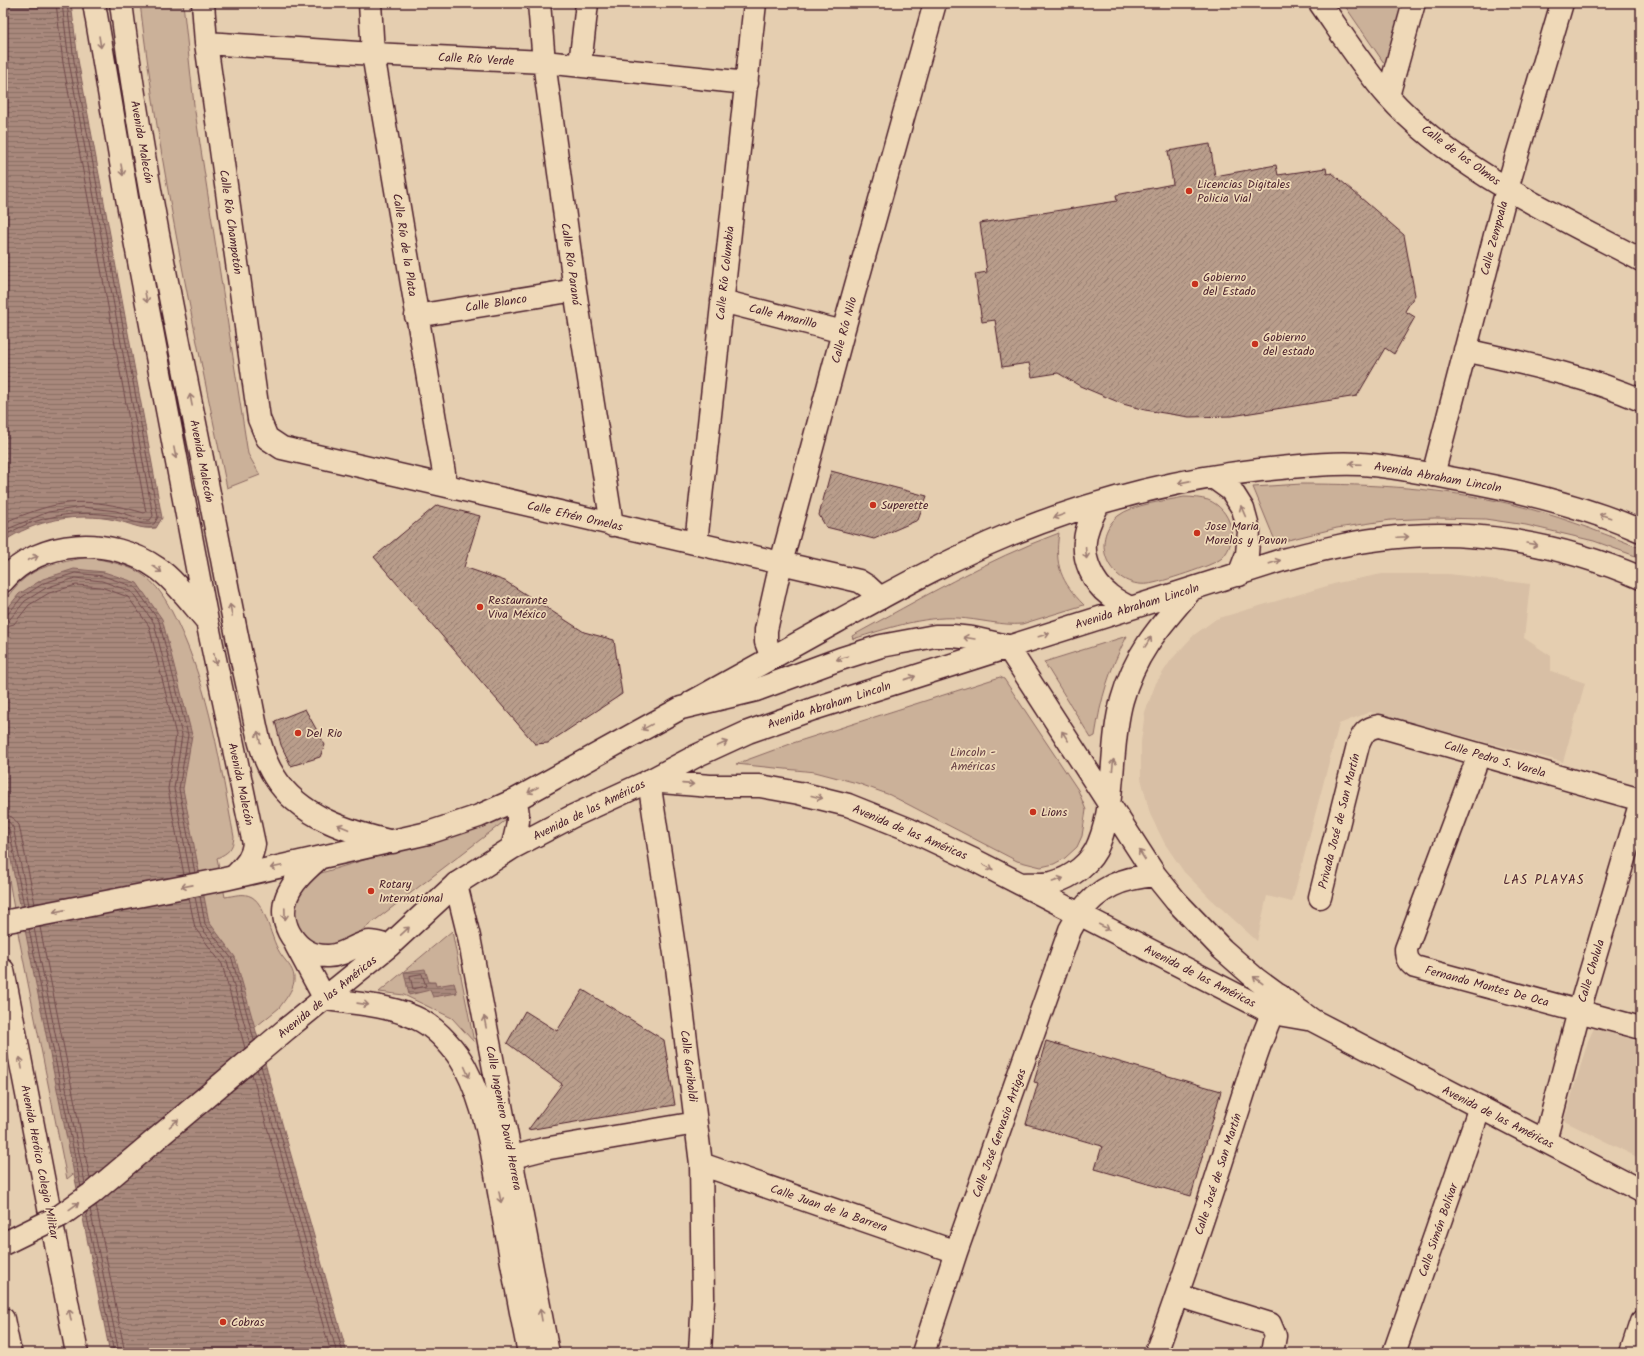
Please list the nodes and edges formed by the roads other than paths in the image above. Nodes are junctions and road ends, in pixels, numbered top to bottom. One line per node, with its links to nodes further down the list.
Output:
1 (94, 3): 41 (main road, Avenida Malecón, one-way to 41)
2 (121, 3): 51 (main road, Avenida Malecón, one-way to 2)
3 (203, 3): 12 (main road, Calle Río Champotón)
4 (370, 3): 13 (main road, Calle Río de la Plata)
5 (539, 3): 14 (main road, Calle Río Paraná)
6 (587, 3): 15 (main road)
7 (756, 3): 16 (main road, Calle Río Columbia)
8 (935, 3): 23 (main road, Calle Río Nilo)
9 (1320, 3): 17 (main road, Calle de los Olmos)
10 (1414, 3): 17 (main road)
11 (1562, 3): 18 (main road, Calle Zempoala)
12 (206, 43): 13 (main road, Calle Río Verde); 26 (main road, Calle Río Champotón)
13 (373, 54): 14 (main road, Calle Río Verde); 22 (main road, Calle Río de la Plata)
14 (544, 62): 15 (main road, Calle Río Verde); 20 (main road, Calle Río Paraná)
15 (580, 65): 16 (main road, Calle Río Verde)
16 (747, 84): 21 (main road, Calle Río Columbia)
17 (1388, 96): 18 (main road, Calle de los Olmos)
18 (1507, 189): 19 (main road, Calle de los Olmos); 24 (main road, Calle Zempoala)
19 (1641, 260)
20 (575, 290): 22 (main road, Calle Blanco); 31 (main road, Calle Río Paraná)
21 (722, 301): 23 (main road, Calle Amarillo); 33 (main road, Calle Río Columbia)
22 (416, 316): 29 (main road, Calle Río de la Plata)
23 (843, 332): 34 (main road, Calle Río Nilo)
24 (1464, 350): 25 (main road); 27 (main road, Calle Zempoala)
25 (1641, 400)
26 (267, 438): 29 (main road, Calle Efrén Ornelas)
27 (1433, 475): 28 (main road, Avenida Abraham Lincoln, one-way to 28); 32 (main road, Avenida Abraham Lincoln, one-way to 27)
28 (1213, 477): 30 (main road, Avenida Abraham Lincoln, one-way to 30); 35 (main road, one-way to 28)
29 (444, 485): 31 (main road, Calle Efrén Ornelas)
30 (1099, 503): 39 (main road, Avenida Abraham Lincoln, one-way to 39); 40 (main road, one-way to 40)
31 (612, 525): 33 (main road, Calle Efrén Ornelas)
32 (1641, 531)
33 (696, 543): 34 (main road, Calle Efrén Ornelas)
34 (781, 563): 39 (main road, Calle Efrén Ornelas); 43 (main road, Calle Río Nilo)
35 (1238, 575): 36 (main road, Avenida Abraham Lincoln, one-way to 36); 38 (main road, Avenida Abraham Lincoln)
36 (1641, 578)
37 (3, 581): 41 (main road, one-way to 41)
38 (1190, 590): 40 (main road, Avenida Abraham Lincoln); 50 (main road, one-way to 38)
39 (880, 598): 43 (main road, Avenida Abraham Lincoln)
40 (1130, 608): 42 (main road, Avenida Abraham Lincoln, one-way to 40)
41 (207, 621): 55 (main road, Avenida Malecón, one-way to 55)
42 (1007, 646): 44 (main road, one-way to 44); 47 (main road, Avenida Abraham Lincoln, one-way to 42); 50 (main road, Avenida de las Américas, one-way to 42)
43 (772, 658): 44 (main road, Avenida Abraham Lincoln)
44 (681, 708): 48 (main road, one-way to 48)
45 (1358, 745): 46 (main road, Calle Pedro S. Varela); 58 (main road, Privada José de San Martín)
46 (1479, 755): 49 (main road, Calle Pedro S. Varela); 66 (main road, Fernando Montes De Oca)
47 (649, 781): 52 (main road, Avenida de las Américas); 57 (main road, Avenida de las Américas, one-way to 57); 70 (main road, Calle Garibaldi)
48 (514, 800): 51 (main road); 52 (main road)
49 (1641, 801): 66 (main road, Calle Cholula)
50 (1109, 804): 54 (main road, Avenida de las Américas, one-way to 50); 57 (main road, one-way to 50)
51 (393, 842): 53 (main road)
52 (512, 848): 56 (main road, Avenida de las Américas)
53 (318, 859): 55 (main road, one-way to 55); 61 (main road, one-way to 61)
54 (1154, 875): 59 (main road, Calle José Gervasio Artigas); 65 (main road, Avenida de las Américas, one-way to 54)
55 (230, 877): 60 (main road, one-way to 60)
56 (456, 884): 62 (main road, Avenida de las Américas, one-way to 56); 69 (main road, Calle Ingeniero David Herrera, one-way to 56)
57 (1019, 884): 59 (main road, Avenida de las Américas)
58 (1320, 897)
59 (1079, 914): 65 (main road, Avenida de las Américas, one-way to 65); 76 (main road, Calle José Gervasio Artigas)
60 (3, 922)
61 (296, 945): 62 (main road); 64 (main road)
62 (389, 946): 64 (main road, Avenida de las Américas)
63 (3, 970): 82 (main road, Avenida Heróico Colegio Militar, one-way to 63)
64 (324, 999): 69 (main road, Calle Ingeniero David Herrera, one-way to 69); 75 (main road, Avenida de las Américas, one-way to 64, bridge)
65 (1276, 1005): 68 (main road, Avenida de las Américas); 77 (main road, Calle José de San Martín)
66 (1579, 1011): 67 (main road, Fernando Montes De Oca); 71 (main road, Calle Cholula)
67 (1641, 1028)
68 (1480, 1108): 71 (main road, Avenida de las Américas); 88 (main road, Calle Simón Bolívar)
69 (492, 1109): 72 (main road, Calle Ingeniero David Herrera)
70 (696, 1123): 72 (main road); 73 (main road, Calle Garibaldi)
71 (1545, 1141): 74 (main road, Avenida de las Américas)
72 (503, 1159): 83 (main road, Calle Ingeniero David Herrera, one-way to 83); 84 (main road, Calle Ingeniero David Herrera, one-way to 72)
73 (701, 1164): 76 (main road, Calle Juan de la Barrera); 85 (main road, Calle Garibaldi)
74 (1641, 1191)
75 (3, 1244)
76 (956, 1252): 86 (main road, Calle José Gervasio Artigas)
77 (1177, 1295): 80 (main road); 87 (main road, Calle José de San Martín)
78 (3, 1320): 81 (main road)
79 (1641, 1322): 89 (main road)
80 (1273, 1349)
81 (10, 1353)
82 (77, 1353)
83 (529, 1353)
84 (548, 1353)
85 (700, 1353)
86 (923, 1353)
87 (1156, 1353)
88 (1394, 1353)
89 (1631, 1353)

